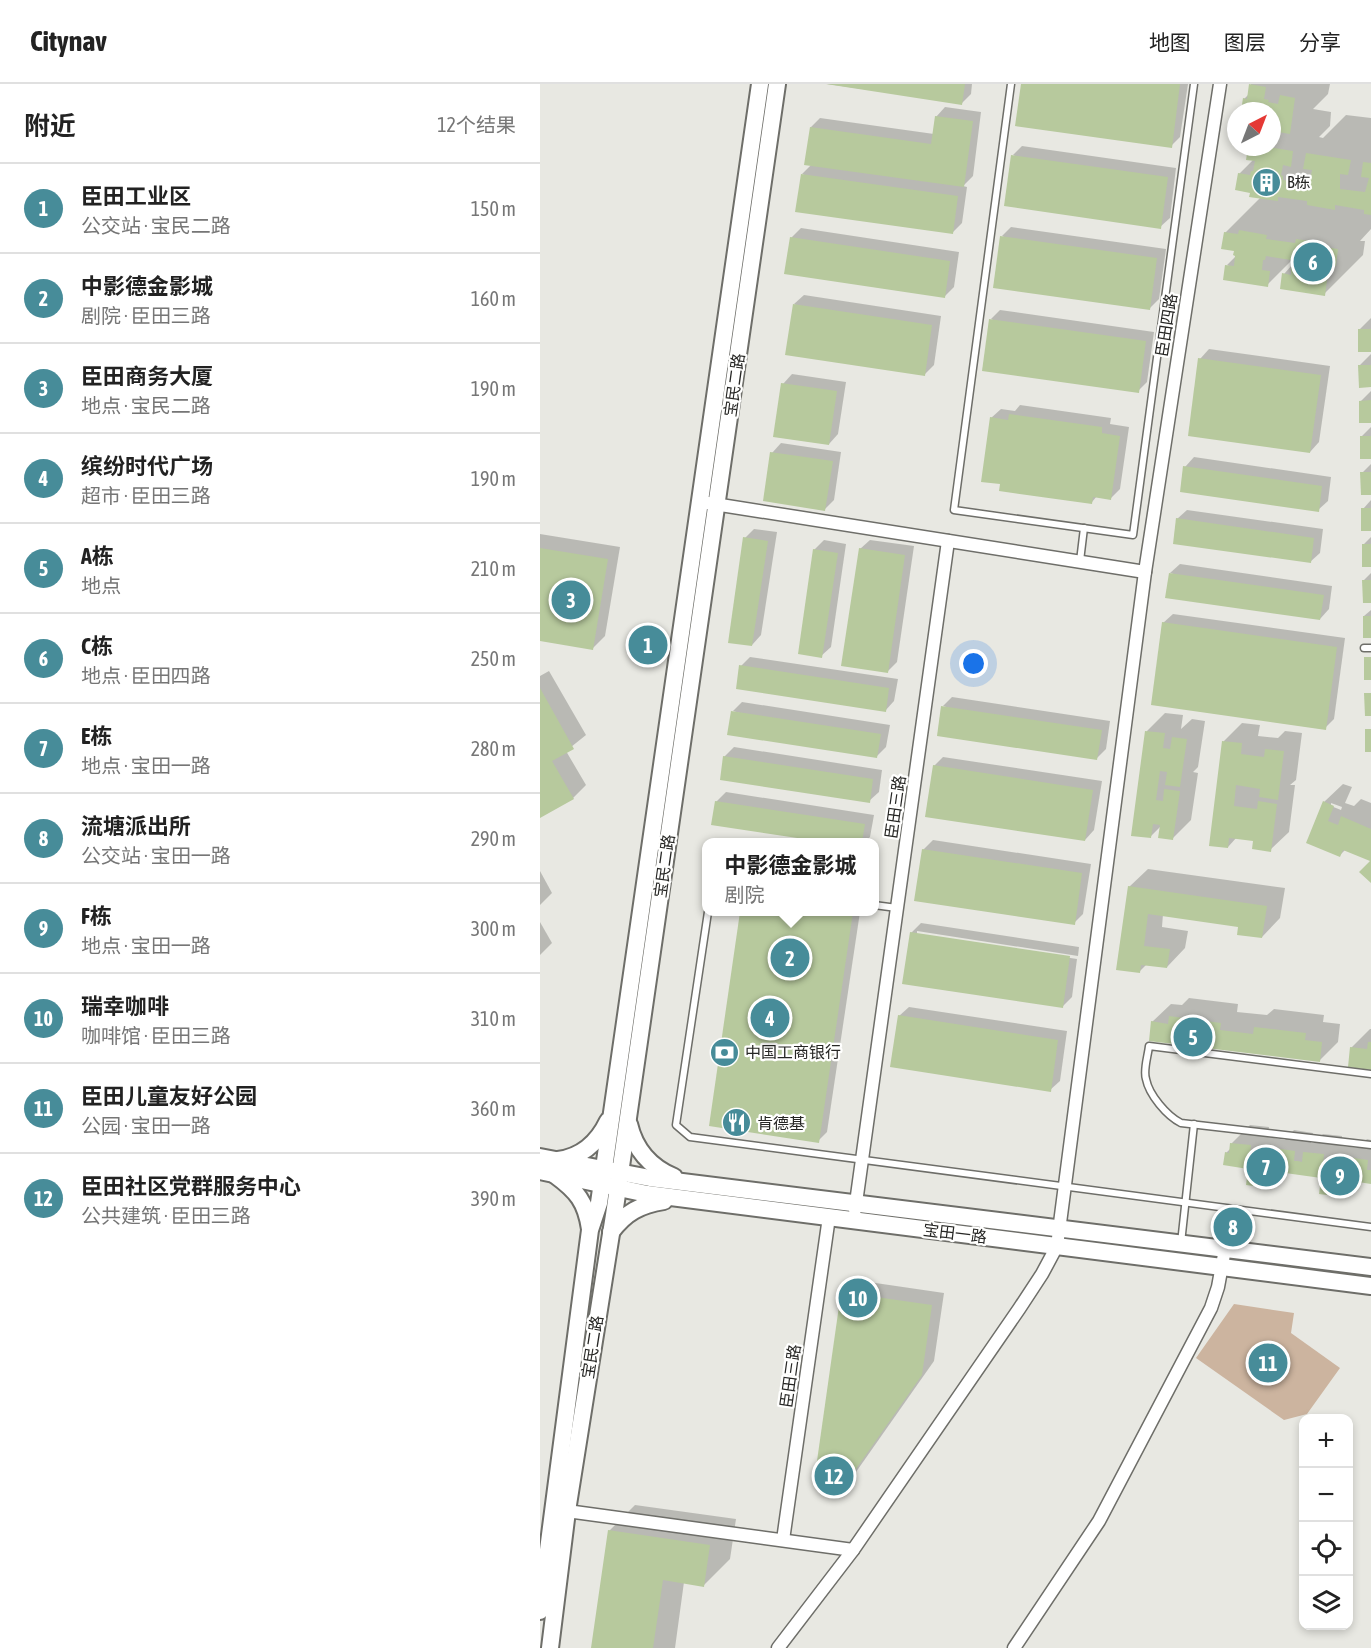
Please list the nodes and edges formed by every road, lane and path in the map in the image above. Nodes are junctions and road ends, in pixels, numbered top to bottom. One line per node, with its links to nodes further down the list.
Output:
1 (760, 84): 6 (street, 宝民二路)
2 (777, 84): 6 (street, 宝民二路)
3 (1011, 84): 7 (lane)
4 (1194, 84): 7 (lane)
5 (1220, 84): 10 (street, 臣田四路)
6 (708, 503): 8 (street); 15 (street, 宝民二路)
7 (1084, 528): 9 (lane)
8 (948, 541): 9 (street); 12 (street, 臣田三路)
9 (1080, 561): 10 (street)
10 (1145, 572): 21 (street, 臣田四路)
11 (879, 906): 12 (lane)
12 (897, 909): 18 (street, 臣田三路)
13 (707, 916): 18 (lane)
14 (1371, 1074): 16 (lane)
15 (620, 1117): 19 (street); 20 (street, 宝民二路); 22 (street)
16 (1194, 1124): 17 (lane); 23 (lane)
17 (1371, 1145)
18 (862, 1160): 21 (lane); 24 (street, 臣田三路)
19 (546, 1165): 20 (street, 宝田一路); 29 (street)
20 (611, 1179): 22 (street, 宝田一路); 29 (street, 宝民二路); 30 (street, 宝民二路)
21 (1065, 1186): 23 (lane); 28 (street, 臣田四路)
22 (688, 1191): 24 (street, 宝田一路); 25 (street, 宝田一路); 30 (street)
23 (1185, 1202): 27 (lane); 31 (lane)
24 (856, 1203): 26 (street, 臣田三路); 28 (street, 宝田一路)
25 (829, 1217): 26 (street, 宝田一路); 38 (street, 臣田三路)
26 (854, 1220): 32 (street, 宝田一路)
27 (1371, 1227)
28 (1059, 1228): 31 (street, 宝田一路); 32 (street, 臣田四路)
29 (590, 1230): 40 (street, 宝民二路)
30 (610, 1232): 37 (street, 宝民二路)
31 (1181, 1243): 33 (street, 宝田一路)
32 (1057, 1246): 34 (street, 宝田一路); 39 (street)
33 (1225, 1249): 34 (street); 35 (street, 宝田一路)
34 (1222, 1267): 36 (street, 宝田一路); 43 (street)
35 (1371, 1267)
36 (1371, 1286)
37 (567, 1511): 38 (street); 41 (street, 宝民二路)
38 (783, 1540): 39 (street)
39 (853, 1550): 42 (street)
40 (540, 1611)
41 (550, 1648)
42 (778, 1648)
43 (1014, 1648)

